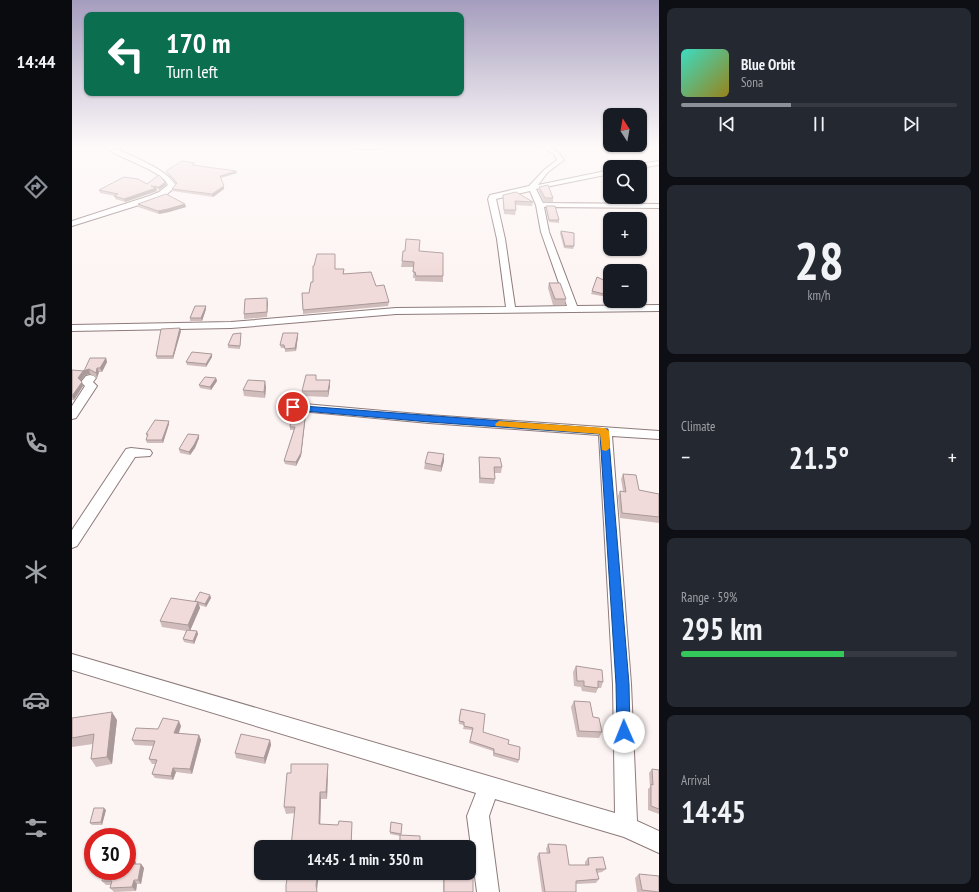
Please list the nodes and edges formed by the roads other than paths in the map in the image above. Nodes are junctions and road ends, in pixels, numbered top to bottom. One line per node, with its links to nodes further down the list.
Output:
1 (532, 188): 4 (street)
2 (169, 189): 6 (street)
3 (529, 189): 9 (street)
4 (540, 205): 5 (street); 8 (street)
5 (659, 206)
6 (72, 224)
7 (659, 308): 8 (street)
8 (574, 309): 9 (street)
9 (511, 310): 10 (street)
10 (72, 328)
11 (90, 378): 13 (street)
12 (293, 407): 14 (street)
13 (72, 415)
14 (605, 431): 15 (street); 20 (street)
15 (659, 435)
16 (145, 453): 17 (street)
17 (72, 542)
18 (72, 662): 19 (street)
19 (489, 787): 20 (street); 22 (street)
20 (626, 826): 21 (street)
21 (659, 842)
22 (488, 892)

